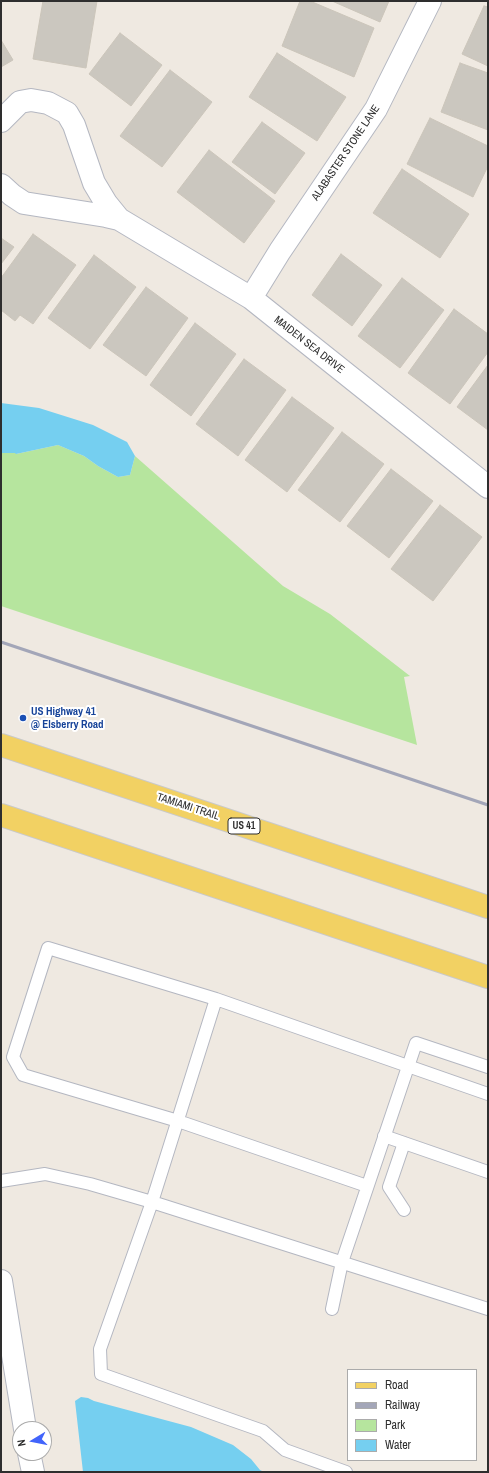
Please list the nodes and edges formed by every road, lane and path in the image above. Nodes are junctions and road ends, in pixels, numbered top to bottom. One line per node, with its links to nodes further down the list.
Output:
1 (430, 1): 5 (street, ALABASTER STONE LANE)
2 (1, 121): 4 (street)
3 (1, 185): 4 (street)
4 (119, 219): 5 (street, MAIDEN SEA DRIVE)
5 (251, 298): 6 (street, MAIDEN SEA DRIVE)
6 (488, 487)
7 (1, 745): 9 (main road, TAMIAMI TRAIL / US 41)
8 (1, 815): 10 (main road)
9 (488, 907)
10 (488, 977)
11 (216, 999): 12 (lane); 15 (lane); 15 (lane)
12 (408, 1066): 13 (lane); 14 (lane); 16 (lane)
13 (488, 1067)
14 (488, 1094)
15 (178, 1121): 20 (lane); 21 (lane)
16 (384, 1136): 17 (lane); 20 (lane)
17 (404, 1143): 18 (lane); 22 (lane)
18 (488, 1172)
19 (1, 1181): 21 (lane)
20 (367, 1186): 23 (lane)
21 (152, 1202): 23 (lane); 30 (lane)
22 (404, 1210)
23 (342, 1262): 25 (lane); 26 (lane)
24 (1, 1281): 27 (street)
25 (332, 1309)
26 (488, 1309)
27 (25, 1421)
28 (31, 1461): 29 (street)
29 (33, 1472)
30 (346, 1472)

